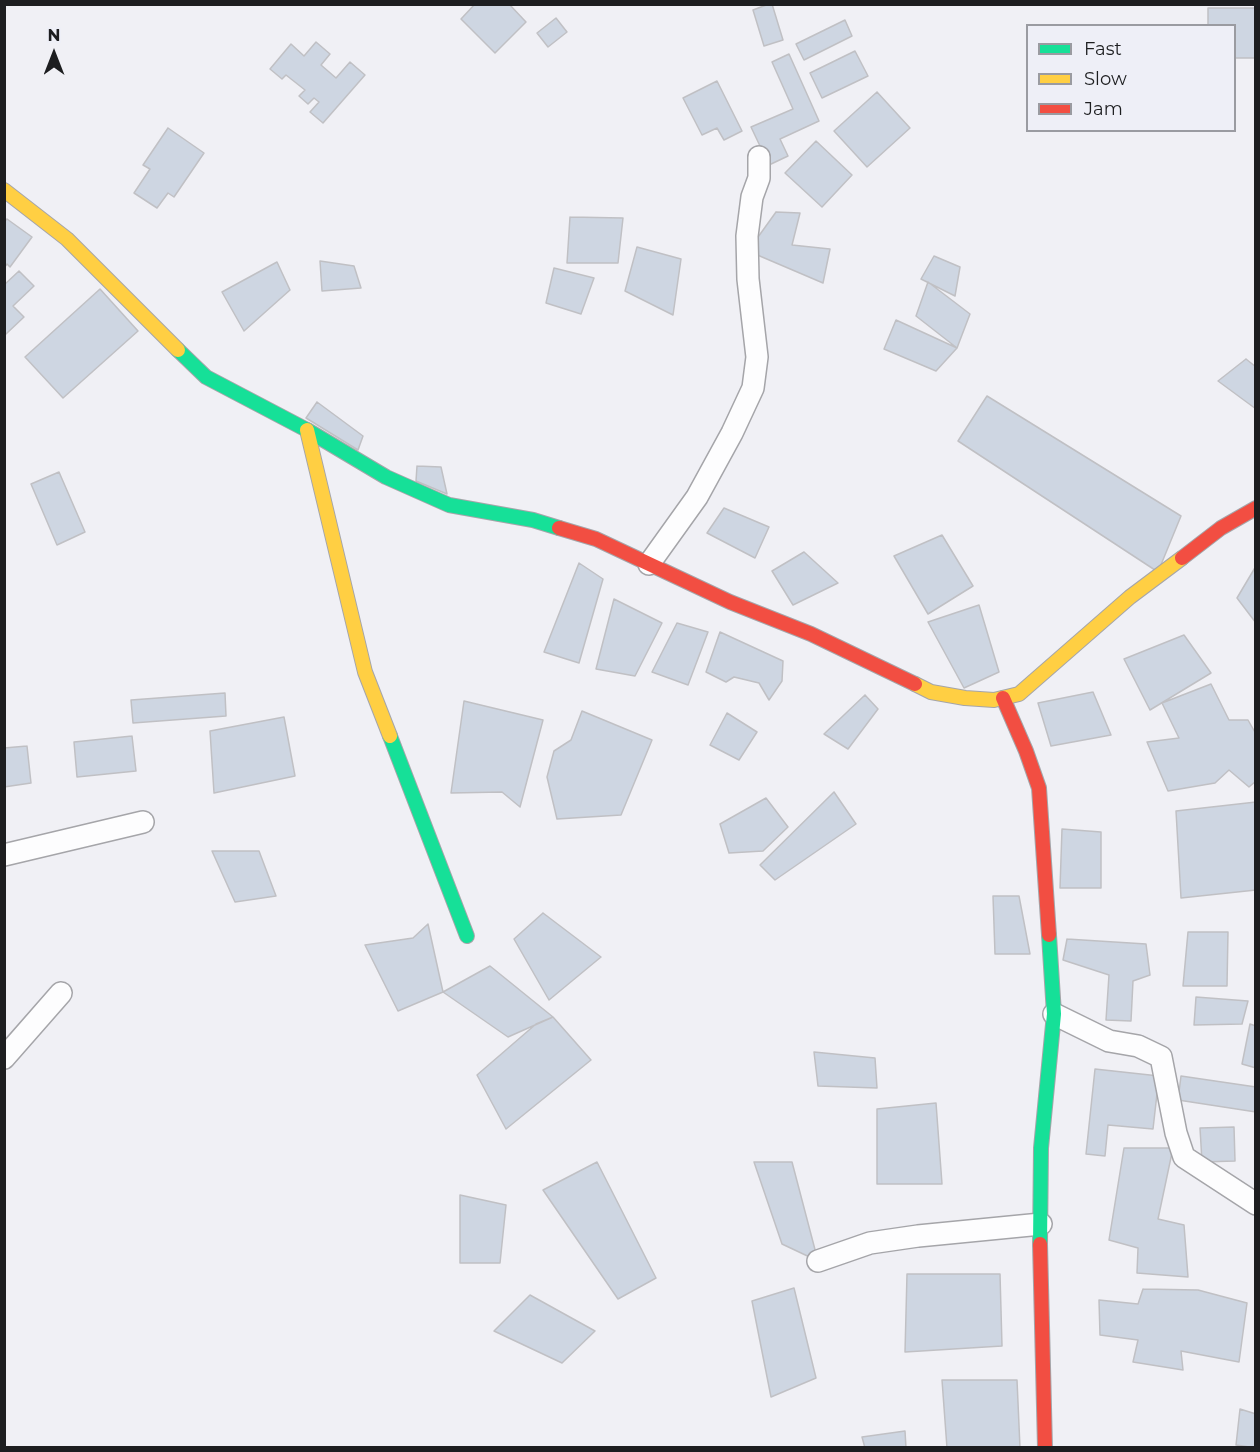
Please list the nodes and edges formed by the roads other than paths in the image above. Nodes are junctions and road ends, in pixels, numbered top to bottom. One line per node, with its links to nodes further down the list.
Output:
1 (759, 157): 5 (street)
2 (4, 190): 3 (street)
3 (307, 430): 5 (street); 9 (street)
4 (1256, 508): 6 (street)
5 (649, 564): 6 (street)
6 (1003, 698): 11 (street)
7 (143, 822): 8 (street)
8 (4, 855)
9 (467, 936)
10 (61, 993): 12 (street)
11 (1054, 1014): 13 (street); 14 (street)
12 (4, 1058)
13 (1256, 1204)
14 (1041, 1224): 15 (street); 16 (street)
15 (818, 1261)
16 (1045, 1448)

